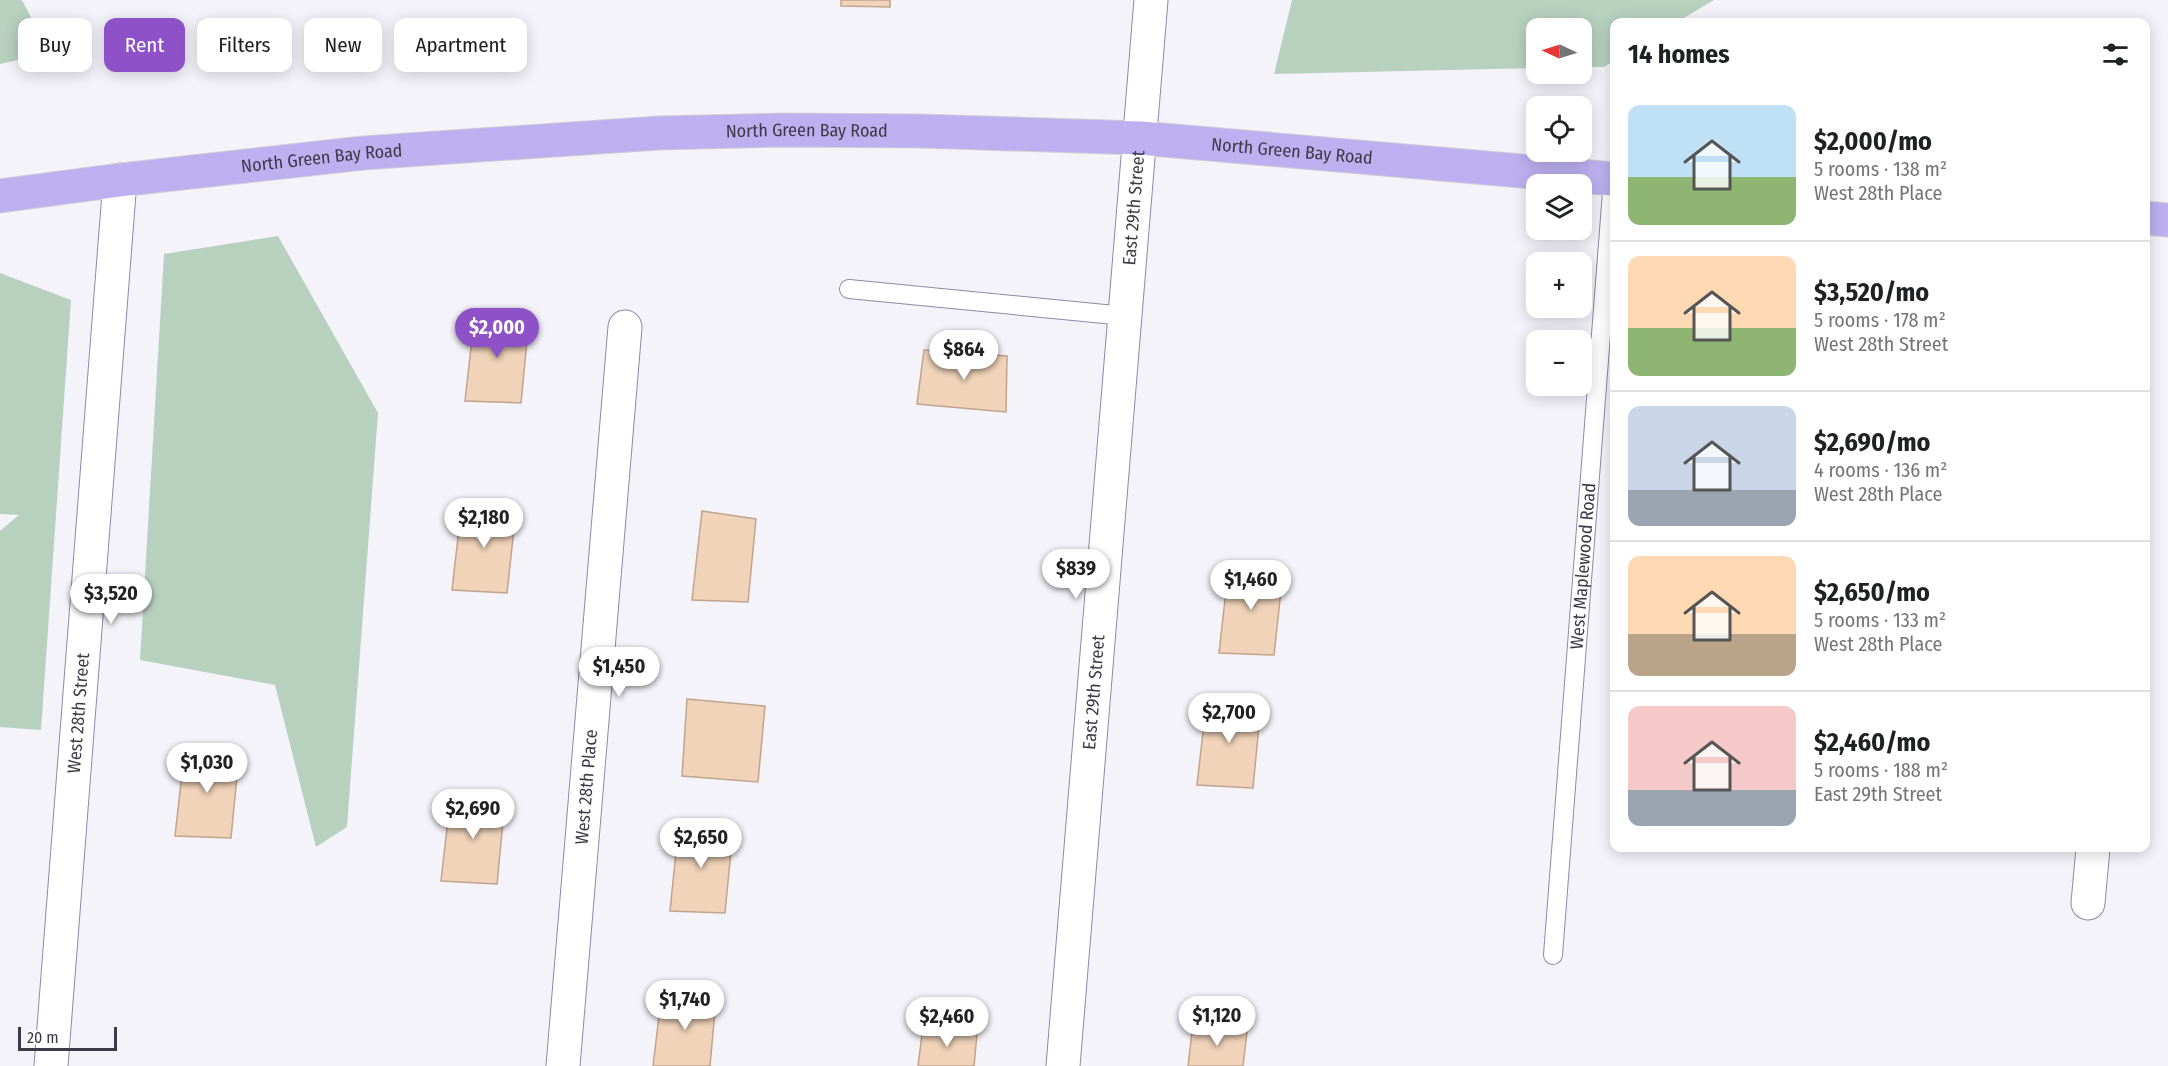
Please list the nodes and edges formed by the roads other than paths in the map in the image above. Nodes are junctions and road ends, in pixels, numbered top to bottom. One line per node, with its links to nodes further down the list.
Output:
1 (1151, 0): 2 (street, East 29th Street)
2 (1140, 138): 3 (main road, North Green Bay Road); 4 (main road, North Green Bay Road); 10 (street, East 29th Street)
3 (1610, 179)
4 (120, 180): 5 (main road, North Green Bay Road); 15 (street, West 28th Street)
5 (0, 196)
6 (2150, 218): 7 (main road)
7 (2168, 220)
8 (1610, 230): 14 (lane, West Maplewood Road)
9 (849, 289): 10 (lane)
10 (1125, 316): 17 (street, East 29th Street)
11 (625, 327): 16 (street, West 28th Place)
12 (2093, 852): 13 (street)
13 (2088, 903)
14 (1553, 955)
15 (51, 1066)
16 (563, 1066)
17 (1064, 1066)

